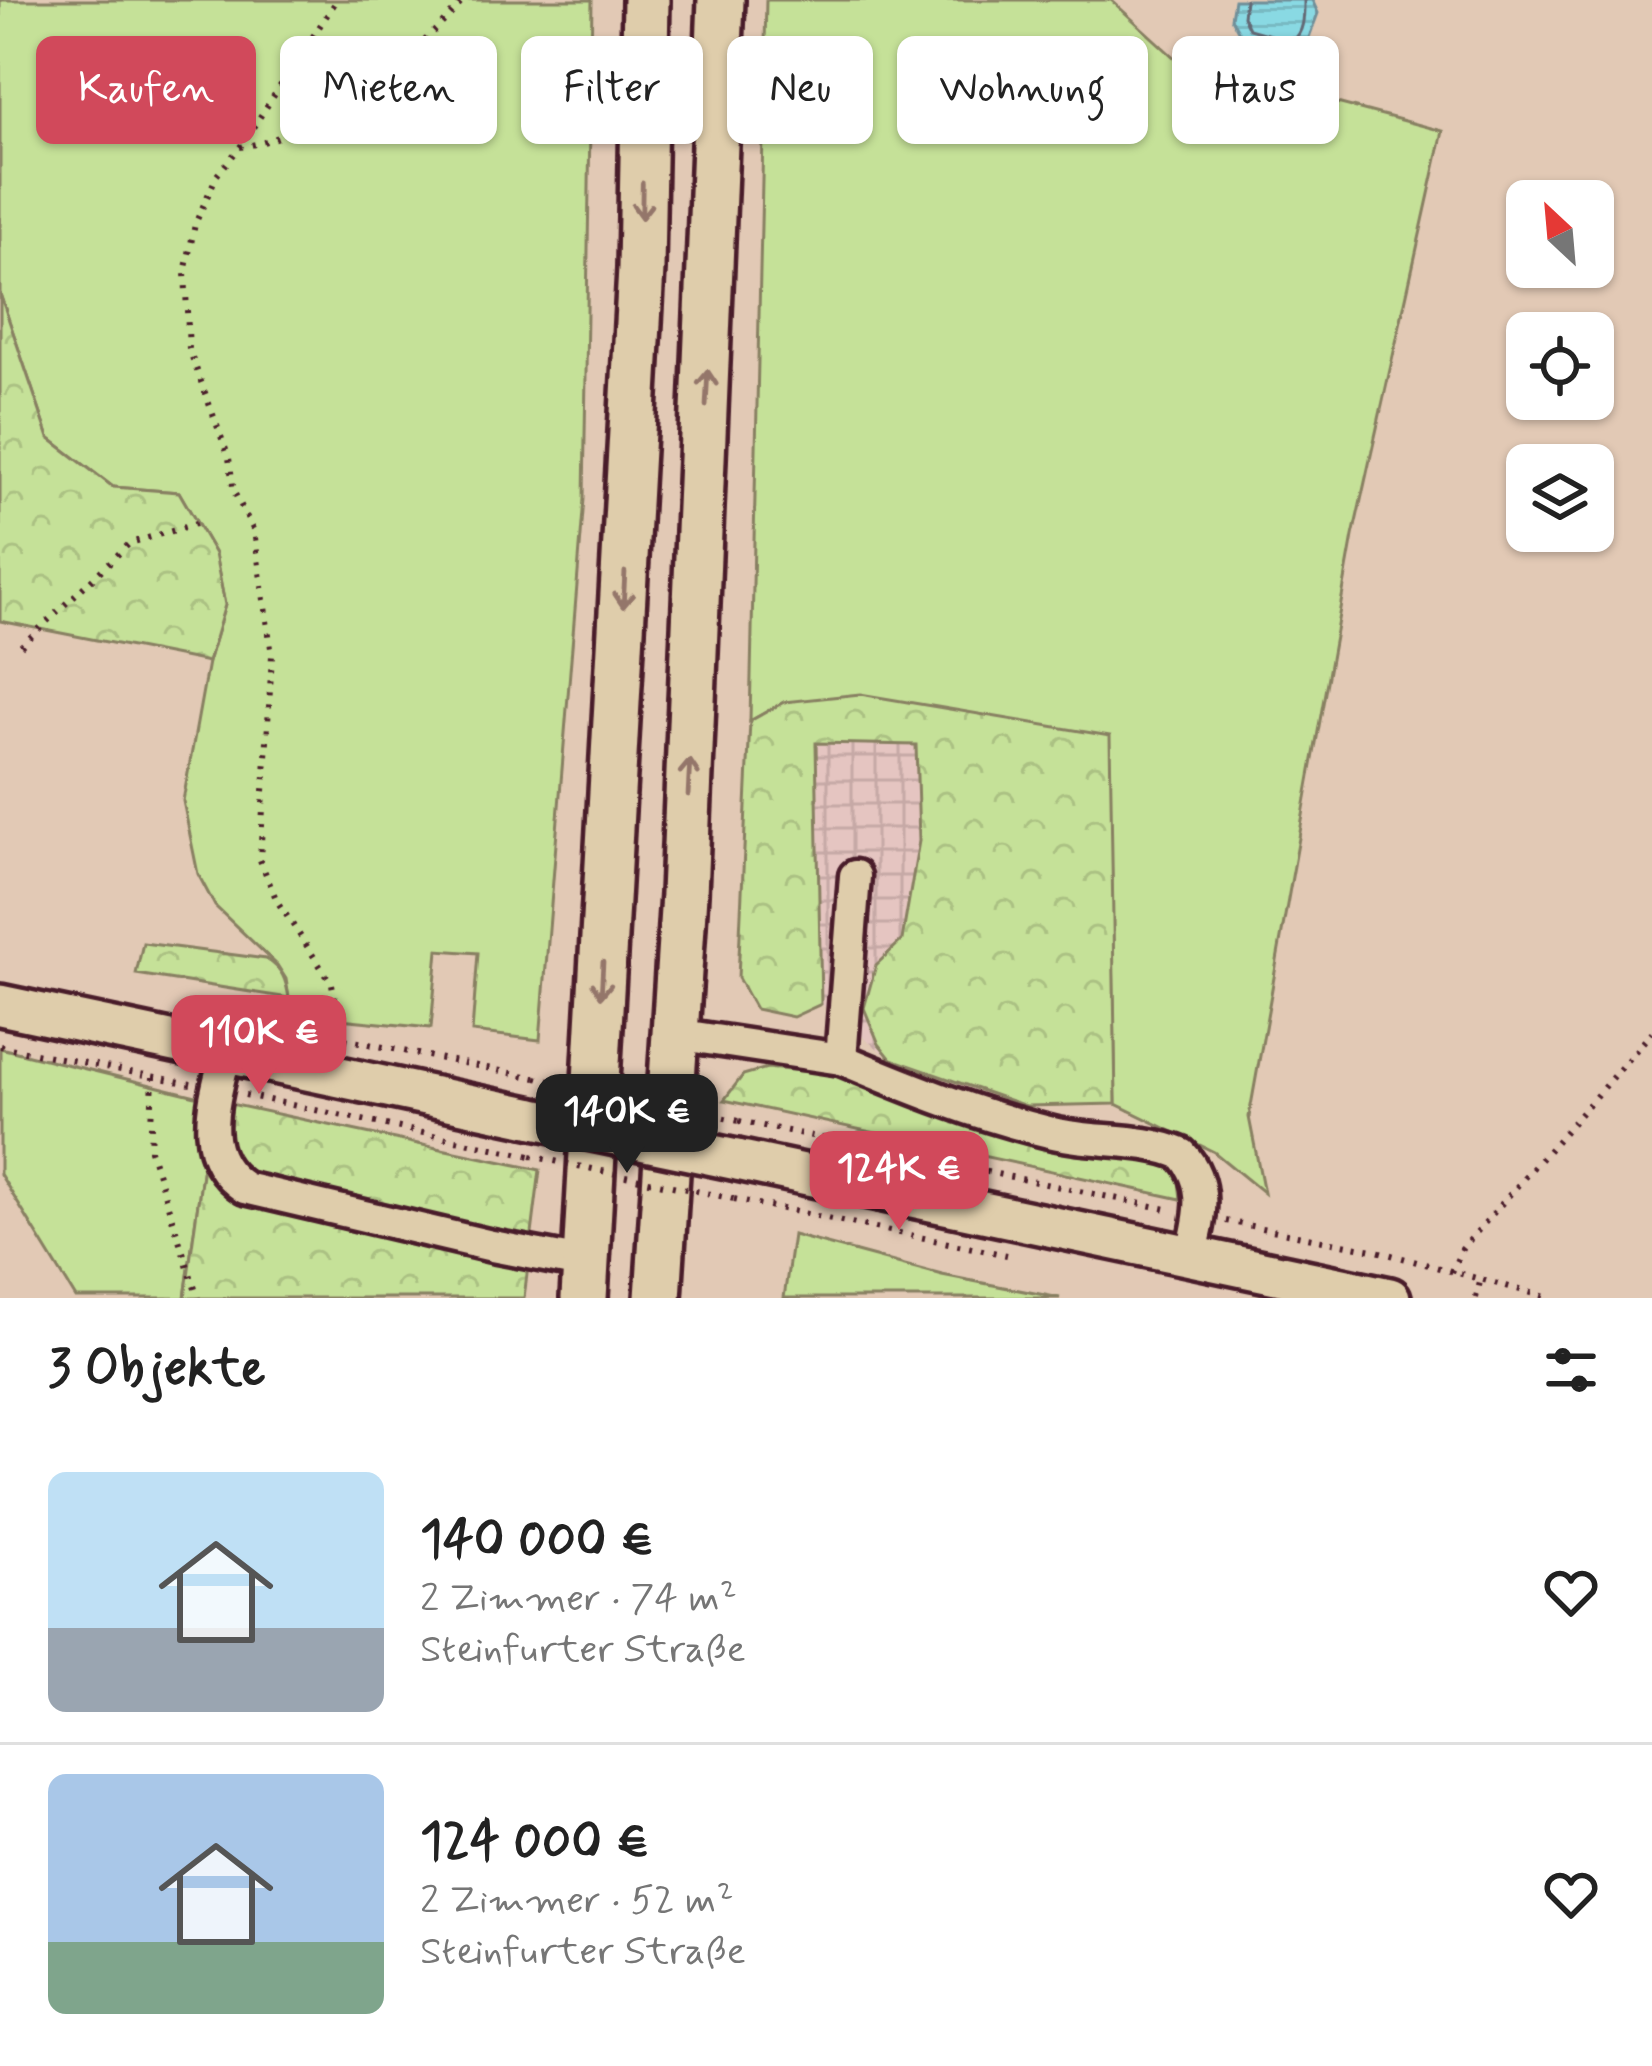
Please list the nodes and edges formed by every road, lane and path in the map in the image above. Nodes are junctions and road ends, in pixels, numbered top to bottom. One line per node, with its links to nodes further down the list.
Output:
1 (337, 0): 5 (path)
2 (464, 0): 5 (path)
3 (646, 0): 25 (highway, one-way to 25)
4 (721, 0): 13 (highway, one-way to 4)
5 (240, 147): 11 (path)
6 (196, 524): 7 (path)
7 (21, 646)
8 (855, 876): 15 (lane)
9 (0, 1005): 17 (main road)
10 (202, 1010): 11 (path)
11 (314, 1032): 16 (path); 20 (path, bridge)
12 (1652, 1032): 24 (path)
13 (675, 1034): 15 (lane); 28 (highway)
14 (0, 1046): 18 (path)
15 (841, 1059): 21 (lane)
16 (272, 1062): 17 (main road); 19 (main road)
17 (222, 1071): 18 (path); 19 (path); 25 (lane)
18 (153, 1077): 27 (path)
19 (532, 1137): 20 (main road, bridge); 20 (path, bridge)
20 (737, 1160): 21 (path); 22 (path); 23 (main road)
21 (1201, 1216): 23 (lane); 24 (path)
22 (1010, 1256)
23 (1191, 1256): 29 (main road)
24 (1451, 1271): 26 (path)
25 (586, 1281)
26 (1480, 1282): 30 (path); 31 (path)
27 (198, 1298)
28 (658, 1298)
29 (1390, 1298)
30 (1476, 1298)
31 (1550, 1298)

